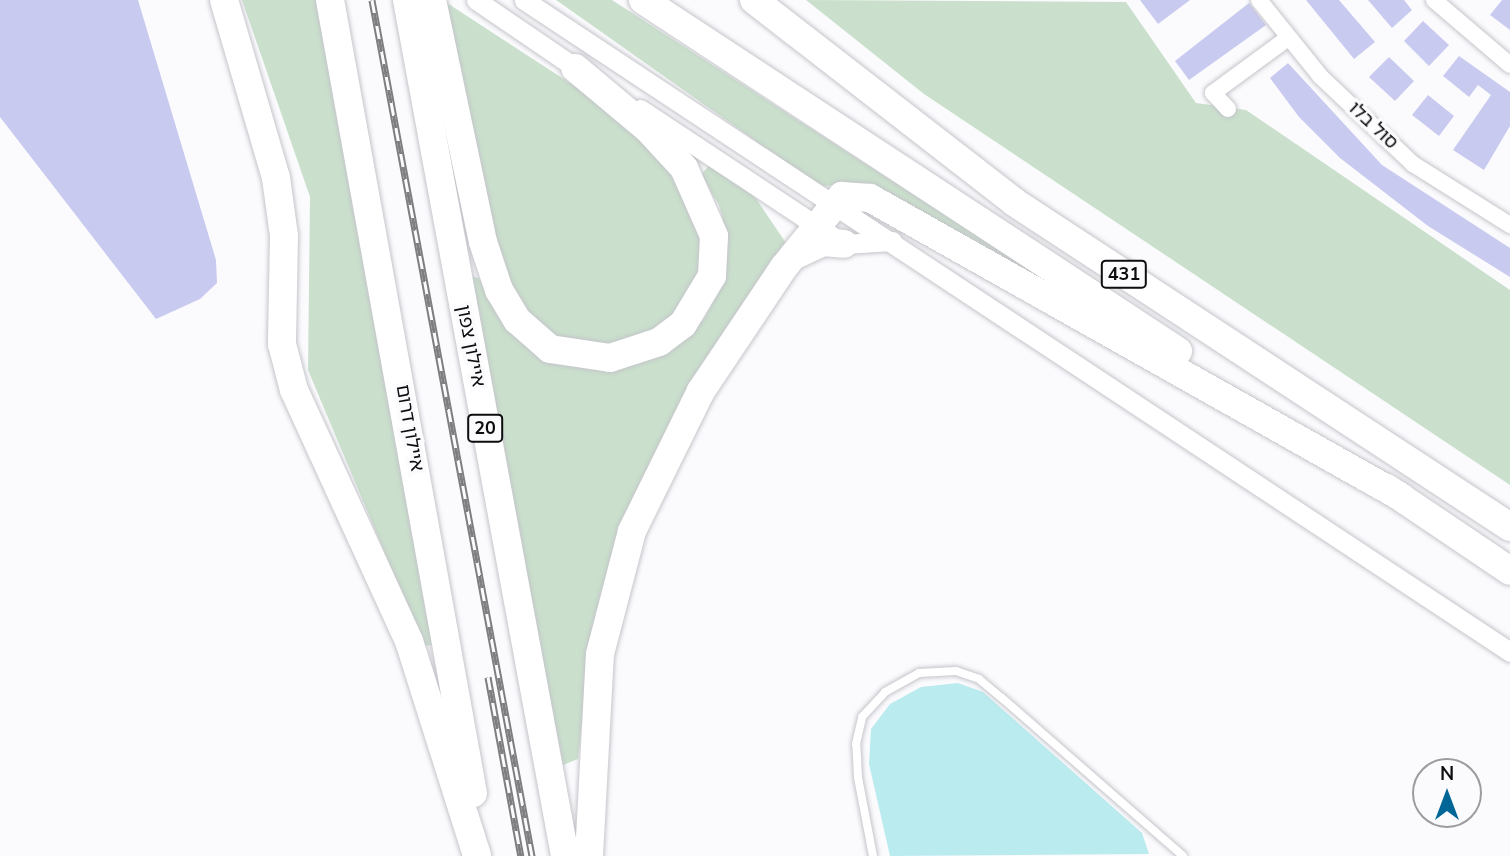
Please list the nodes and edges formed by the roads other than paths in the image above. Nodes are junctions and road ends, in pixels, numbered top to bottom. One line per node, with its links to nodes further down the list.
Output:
1 (224, 0): 26 (highway)
2 (330, 0): 27 (highway, איילון דרום)
3 (407, 0): 28 (highway, איילון צפון / 20)
4 (432, 0): 13 (highway)
5 (524, 0): 15 (street)
6 (643, 0): 21 (highway, 431)
7 (754, 0): 20 (highway, 431)
8 (1259, 0): 11 (street, סול בלו)
9 (1434, 0): 12 (street)
10 (480, 3): 13 (street)
11 (1288, 38): 14 (street); 16 (street, סול בלו)
12 (1509, 63)
13 (575, 68): 15 (street)
14 (1228, 109)
15 (824, 214): 17 (street); 18 (street); 19 (highway); 21 (highway)
16 (1510, 225)
17 (892, 241): 18 (street); 25 (street)
18 (844, 244): 19 (highway)
19 (793, 256): 29 (highway)
20 (1331, 410): 22 (highway); 23 (highway, 431)
21 (1401, 497): 24 (highway, 431)
22 (1510, 520)
23 (1510, 527)
24 (1510, 571)
25 (1510, 652)
26 (477, 856)
27 (484, 856)
28 (565, 856)
29 (589, 856)
30 (873, 856): 31 (lane)
31 (1183, 856)

